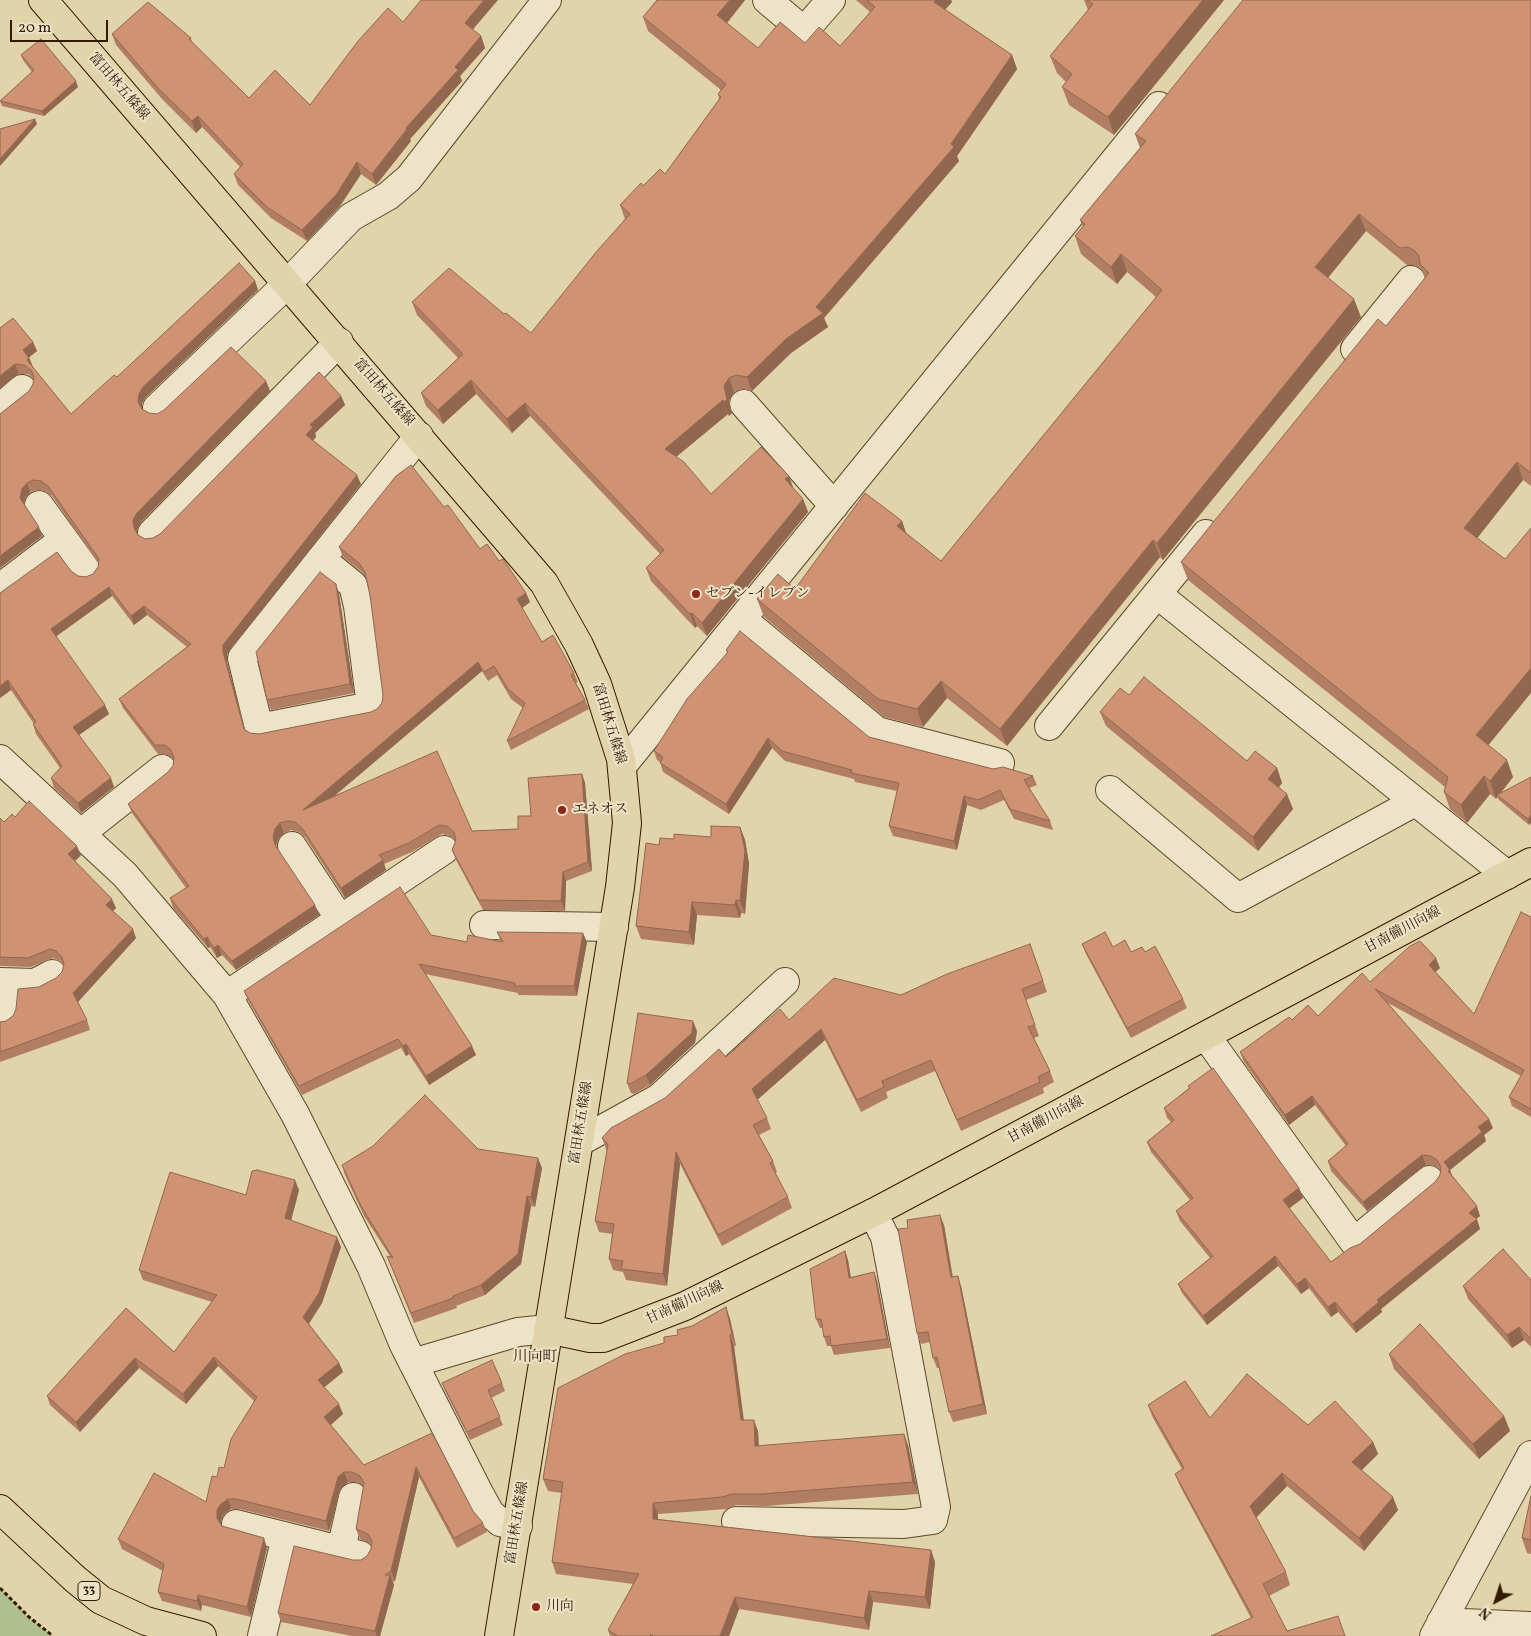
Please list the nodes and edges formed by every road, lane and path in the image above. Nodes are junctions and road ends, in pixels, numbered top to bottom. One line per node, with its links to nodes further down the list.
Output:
1 (43, 0): 7 (main road, 富田林五條線)
2 (547, 0): 7 (street)
3 (767, 0): 4 (street)
4 (830, 0)
5 (1176, 84): 16 (street)
6 (1411, 280): 9 (street)
7 (288, 284): 8 (main road, 富田林五條線); 13 (street)
8 (339, 342): 14 (main road, 富田林五條線); 18 (street)
9 (1337, 372)
10 (22, 389): 12 (street)
11 (744, 404): 16 (street)
12 (0, 408)
13 (157, 408)
14 (419, 436): 20 (street); 28 (main road, 富田林五條線)
15 (40, 505): 19 (street)
16 (834, 506): 24 (street)
17 (1219, 517): 23 (street)
18 (152, 533)
19 (64, 539): 21 (street); 22 (street)
20 (321, 559): 20 (street)
21 (87, 571)
22 (0, 588)
23 (1157, 594): 25 (street); 31 (street)
24 (742, 619): 27 (street); 28 (street)
25 (1049, 726)
26 (0, 759): 32 (street)
27 (1000, 763)
28 (622, 766): 39 (main road, 富田林五條線)
29 (162, 769): 32 (street)
30 (1110, 790): 31 (street)
31 (1415, 802): 36 (street)
32 (80, 834): 43 (street)
33 (292, 846): 37 (street)
34 (444, 850): 37 (street)
35 (1531, 862): 36 (main road, 甘南備川向線)
36 (1507, 876): 45 (main road, 甘南備川向線)
37 (340, 919): 43 (street)
38 (484, 926): 39 (street)
39 (614, 927): 46 (main road, 富田林五條線)
40 (52, 974): 41 (street)
41 (4, 982): 44 (street)
42 (785, 982): 46 (street)
43 (227, 996): 50 (street)
44 (4, 1016)
45 (1206, 1036): 47 (street); 48 (main road, 甘南備川向線)
46 (579, 1142): 49 (main road, 富田林五條線)
47 (1429, 1180)
48 (874, 1213): 49 (main road, 甘南備川向線); 54 (street)
49 (548, 1328): 50 (street); 56 (main road, 富田林五條線)
50 (414, 1363): 56 (street)
51 (1531, 1455): 60 (street)
52 (352, 1497): 57 (street)
53 (0, 1508): 62 (main road, 33)
54 (736, 1522)
55 (236, 1524): 57 (street)
56 (518, 1526): 64 (main road, 富田林五條線)
57 (286, 1537): 63 (street)
58 (0, 1588): 61 (path)
59 (1531, 1626): 60 (street)
60 (1437, 1629)
61 (53, 1636)
62 (202, 1636)
63 (262, 1636)
64 (499, 1636)

